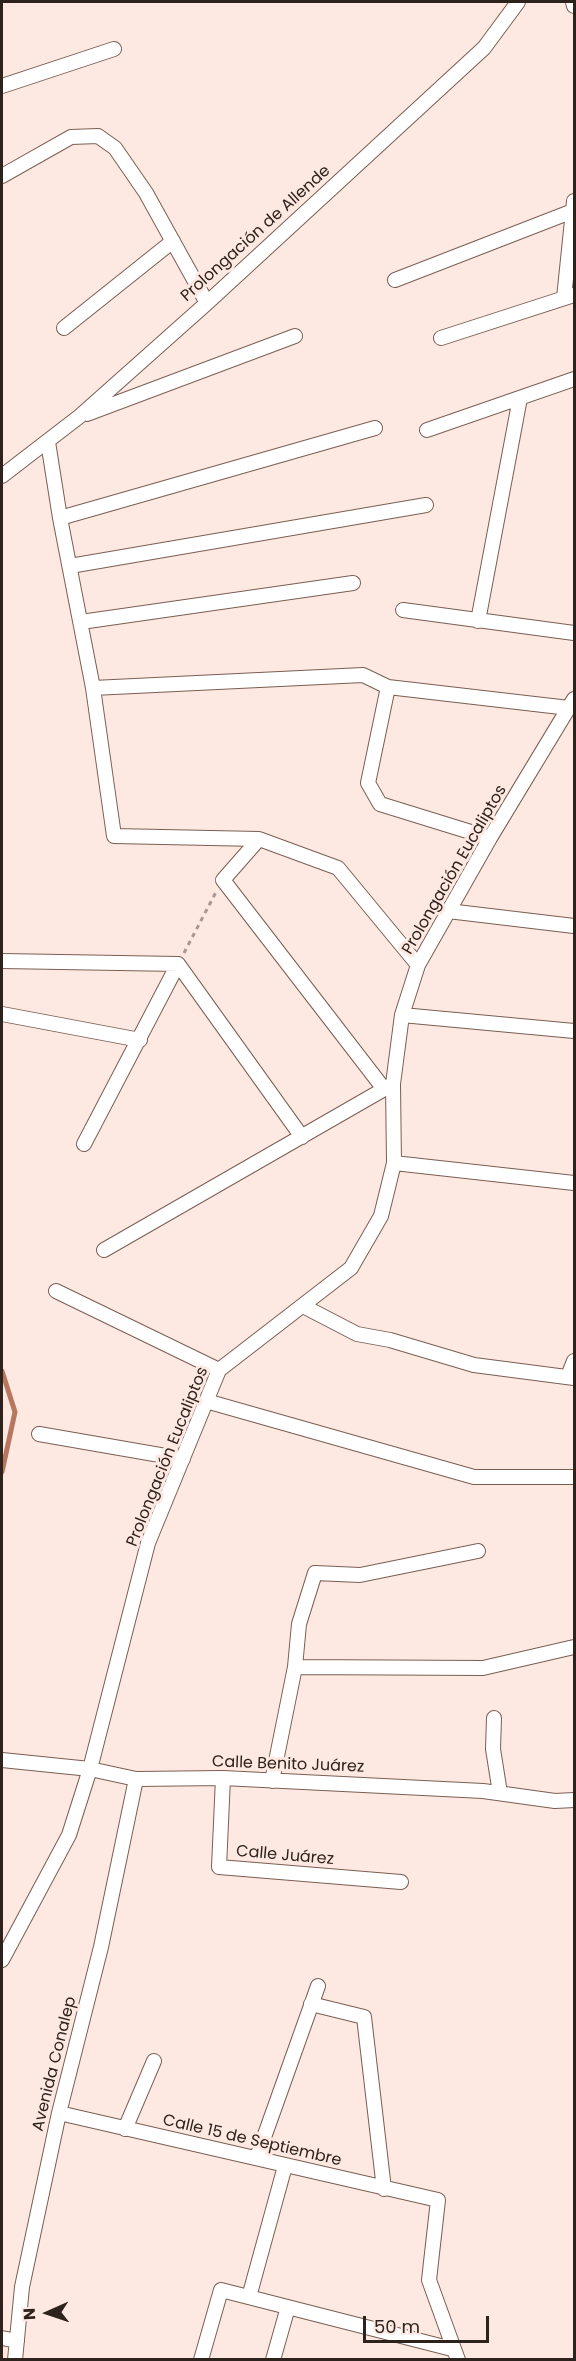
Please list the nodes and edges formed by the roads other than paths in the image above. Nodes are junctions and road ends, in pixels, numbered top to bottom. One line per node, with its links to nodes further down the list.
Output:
1 (518, 2): 11 (street, Prolongación de Allende)
2 (573, 2): 3 (street)
3 (574, 6)
4 (114, 49): 5 (street)
5 (2, 86)
6 (2, 176): 8 (street)
7 (574, 206): 9 (street); 10 (street)
8 (173, 241): 11 (street); 12 (street)
9 (395, 280)
10 (569, 297): 14 (street)
11 (207, 303): 17 (street, Prolongación de Allende)
12 (64, 328)
13 (295, 336): 17 (street)
14 (441, 338)
15 (574, 380): 16 (street)
16 (520, 398): 19 (street); 27 (street)
17 (80, 416): 20 (street, Prolongación de Allende)
18 (375, 428): 23 (street)
19 (427, 430)
20 (48, 442): 21 (street, Prolongación de Allende); 23 (street)
21 (2, 476)
22 (426, 505): 24 (street)
23 (60, 518): 24 (street)
24 (70, 566): 28 (street)
25 (353, 583): 28 (street)
26 (403, 610): 27 (street)
27 (478, 621): 29 (street)
28 (81, 622): 31 (street)
29 (574, 633)
30 (388, 687): 31 (street); 32 (street); 33 (street)
31 (93, 688): 34 (street)
32 (572, 704): 33 (street, Prolongación Eucaliptos)
33 (490, 838): 35 (street, Prolongación Eucaliptos)
34 (260, 839): 39 (street); 44 (street)
35 (448, 911): 36 (street); 39 (street, Prolongación Eucaliptos)
36 (574, 926)
37 (2, 961): 38 (street)
38 (178, 964): 43 (street); 45 (street)
39 (418, 965): 41 (street, Prolongación Eucaliptos)
40 (2, 1014): 43 (street)
41 (402, 1015): 42 (street); 44 (street, Prolongación Eucaliptos)
42 (574, 1031)
43 (140, 1040): 46 (street)
44 (389, 1087): 45 (street); 47 (street, Prolongación Eucaliptos)
45 (302, 1137): 49 (street)
46 (84, 1144)
47 (394, 1163): 48 (street); 51 (street, Prolongación Eucaliptos)
48 (574, 1183)
49 (104, 1250)
50 (56, 1291): 53 (street)
51 (303, 1305): 53 (street, Prolongación Eucaliptos); 54 (street)
52 (574, 1361): 54 (street)
53 (219, 1370): 55 (street, Prolongación Eucaliptos)
54 (571, 1377)
55 (206, 1401): 57 (street, Prolongación Eucaliptos); 58 (street)
56 (39, 1434): 57 (street)
57 (183, 1459): 64 (street, Prolongación Eucaliptos)
58 (574, 1477)
59 (478, 1551): 61 (street)
60 (574, 1647): 61 (street)
61 (295, 1667): 67 (street)
62 (494, 1718): 68 (street)
63 (2, 1760): 64 (street, Calle Benito Juárez)
64 (90, 1769): 66 (street, Calle Benito Juárez); 71 (street, Prolongación Eucaliptos)
65 (223, 1778): 66 (street, Calle Benito Juárez); 67 (street, Calle Benito Juárez); 70 (street, Calle Juárez)
66 (136, 1779): 75 (street, Avenida Conalep)
67 (272, 1781): 68 (street, Calle Benito Juárez)
68 (500, 1793): 69 (street, Calle Benito Juárez)
69 (574, 1800)
70 (401, 1882)
71 (2, 1960)
72 (318, 1986): 73 (street)
73 (311, 2004): 77 (street); 79 (street)
74 (154, 2061): 76 (street)
75 (59, 2113): 76 (street, Calle 15 de Septiembre); 83 (street, Avenida Conalep)
76 (125, 2128): 77 (street, Calle 15 de Septiembre)
77 (257, 2157): 78 (street, Calle 15 de Septiembre)
78 (285, 2166): 79 (street, Calle 15 de Septiembre); 80 (street)
79 (384, 2189): 84 (street, Calle 15 de Septiembre)
80 (249, 2297): 81 (street); 86 (street)
81 (288, 2307): 84 (street); 87 (street)
82 (2, 2338): 83 (street)
83 (17, 2341): 85 (street, Avenida Conalep)
84 (455, 2354)
85 (15, 2360)
86 (201, 2360)
87 (273, 2360)

